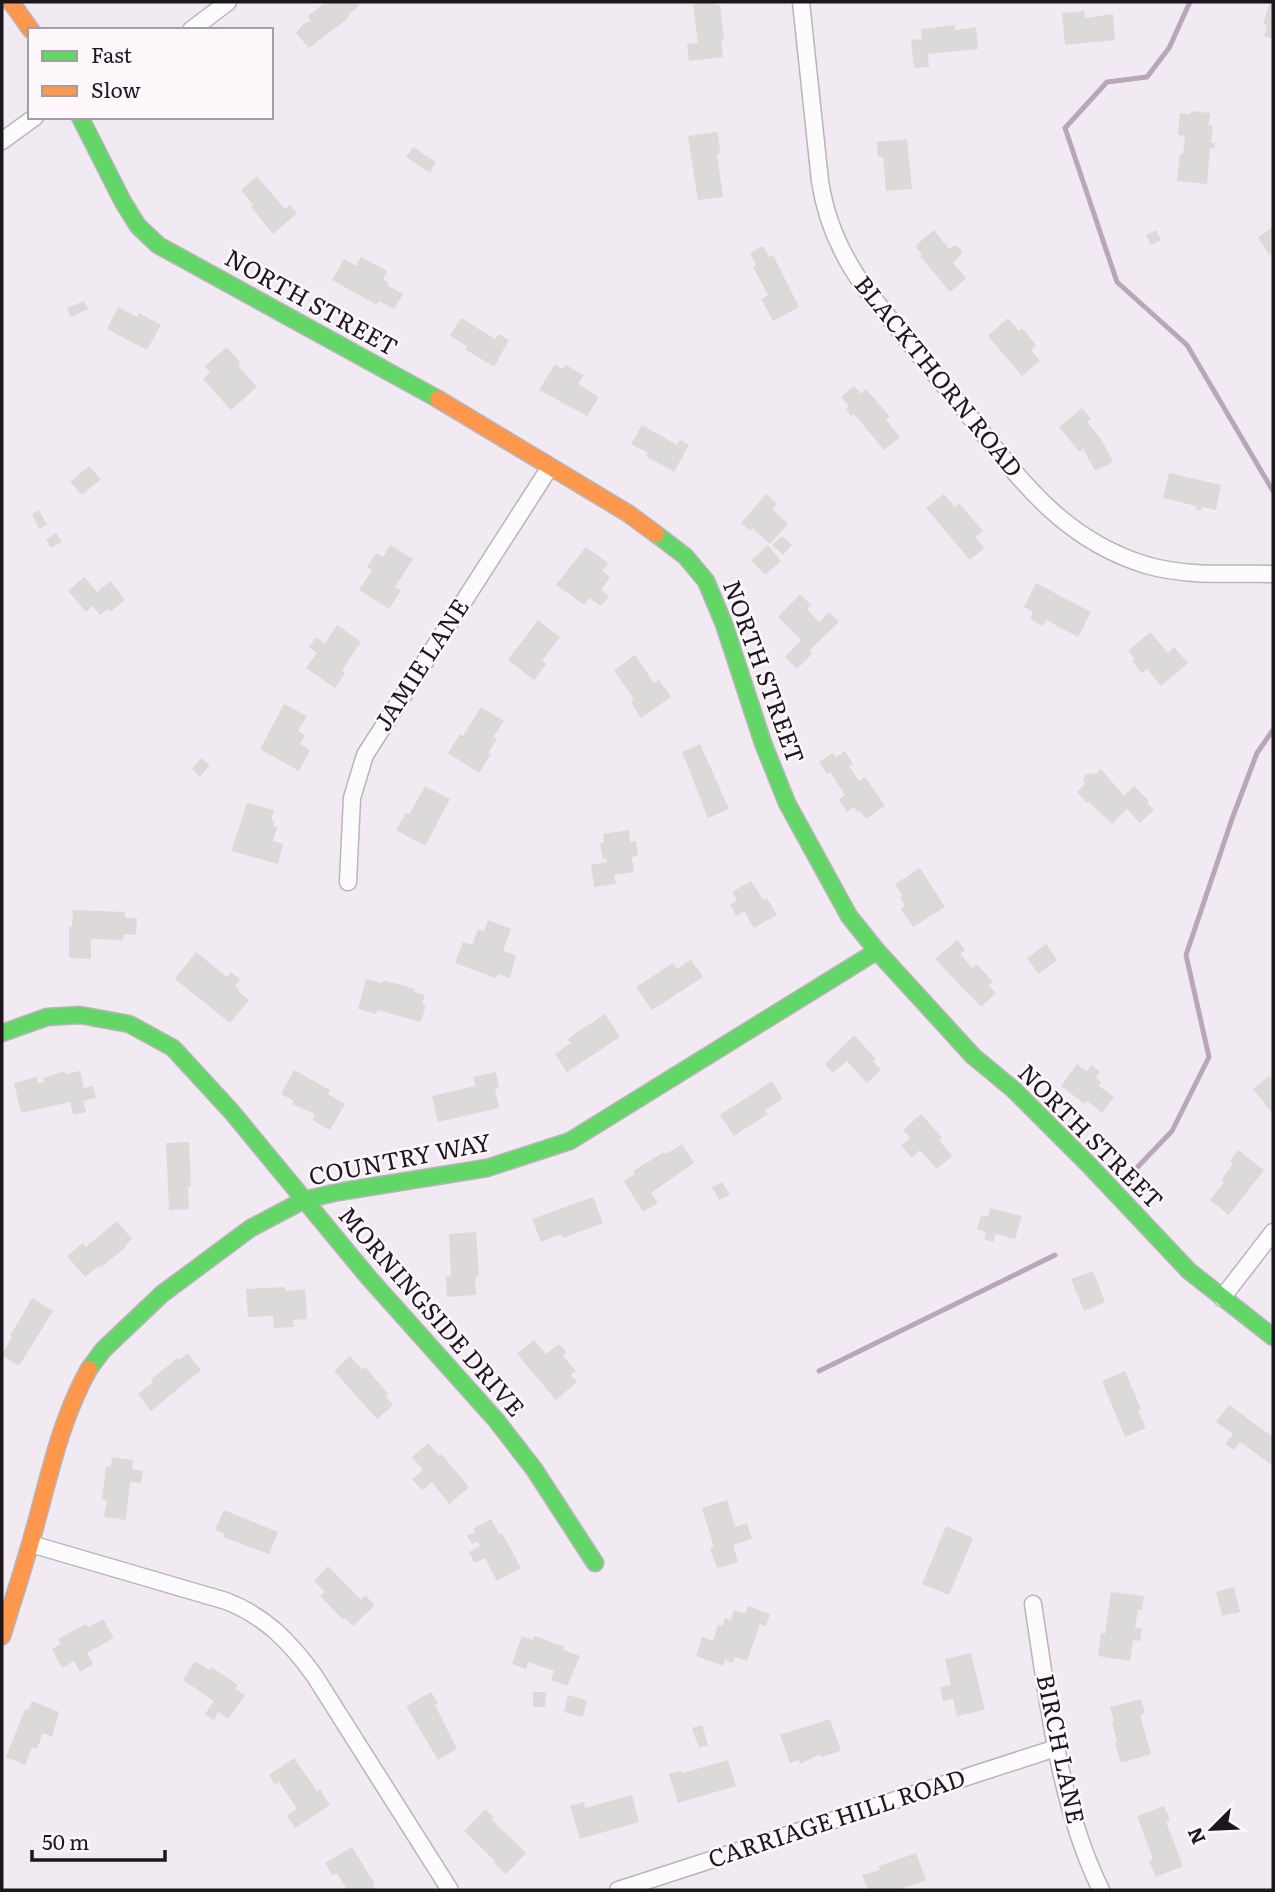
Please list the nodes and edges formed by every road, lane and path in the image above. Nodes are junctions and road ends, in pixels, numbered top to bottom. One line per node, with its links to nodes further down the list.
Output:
1 (11, 2): 4 (street)
2 (228, 2): 5 (street)
3 (801, 2): 10 (street, BLACKTHORN ROAD)
4 (30, 28)
5 (194, 28)
6 (33, 119): 8 (street)
7 (81, 119): 9 (street, NORTH STREET)
8 (2, 141)
9 (550, 467): 11 (street, JAMIE LANE); 12 (street, NORTH STREET)
10 (1273, 574)
11 (348, 882)
12 (877, 951): 14 (street, COUNTRY WAY); 16 (street, NORTH STREET)
13 (2, 1032): 14 (street, MORNINGSIDE DRIVE)
14 (304, 1200): 18 (street, COUNTRY WAY); 19 (street, MORNINGSIDE DRIVE)
15 (1273, 1232): 16 (street)
16 (1222, 1298): 17 (street, NORTH STREET)
17 (1273, 1337)
18 (31, 1544): 21 (street, COUNTRY WAY); 23 (street)
19 (595, 1563)
20 (1033, 1604): 22 (street, BIRCH LANE)
21 (2, 1636)
22 (1056, 1748): 24 (street, CARRIAGE HILL ROAD); 25 (street, BIRCH LANE)
23 (450, 1890)
24 (618, 1890)
25 (1101, 1890)

